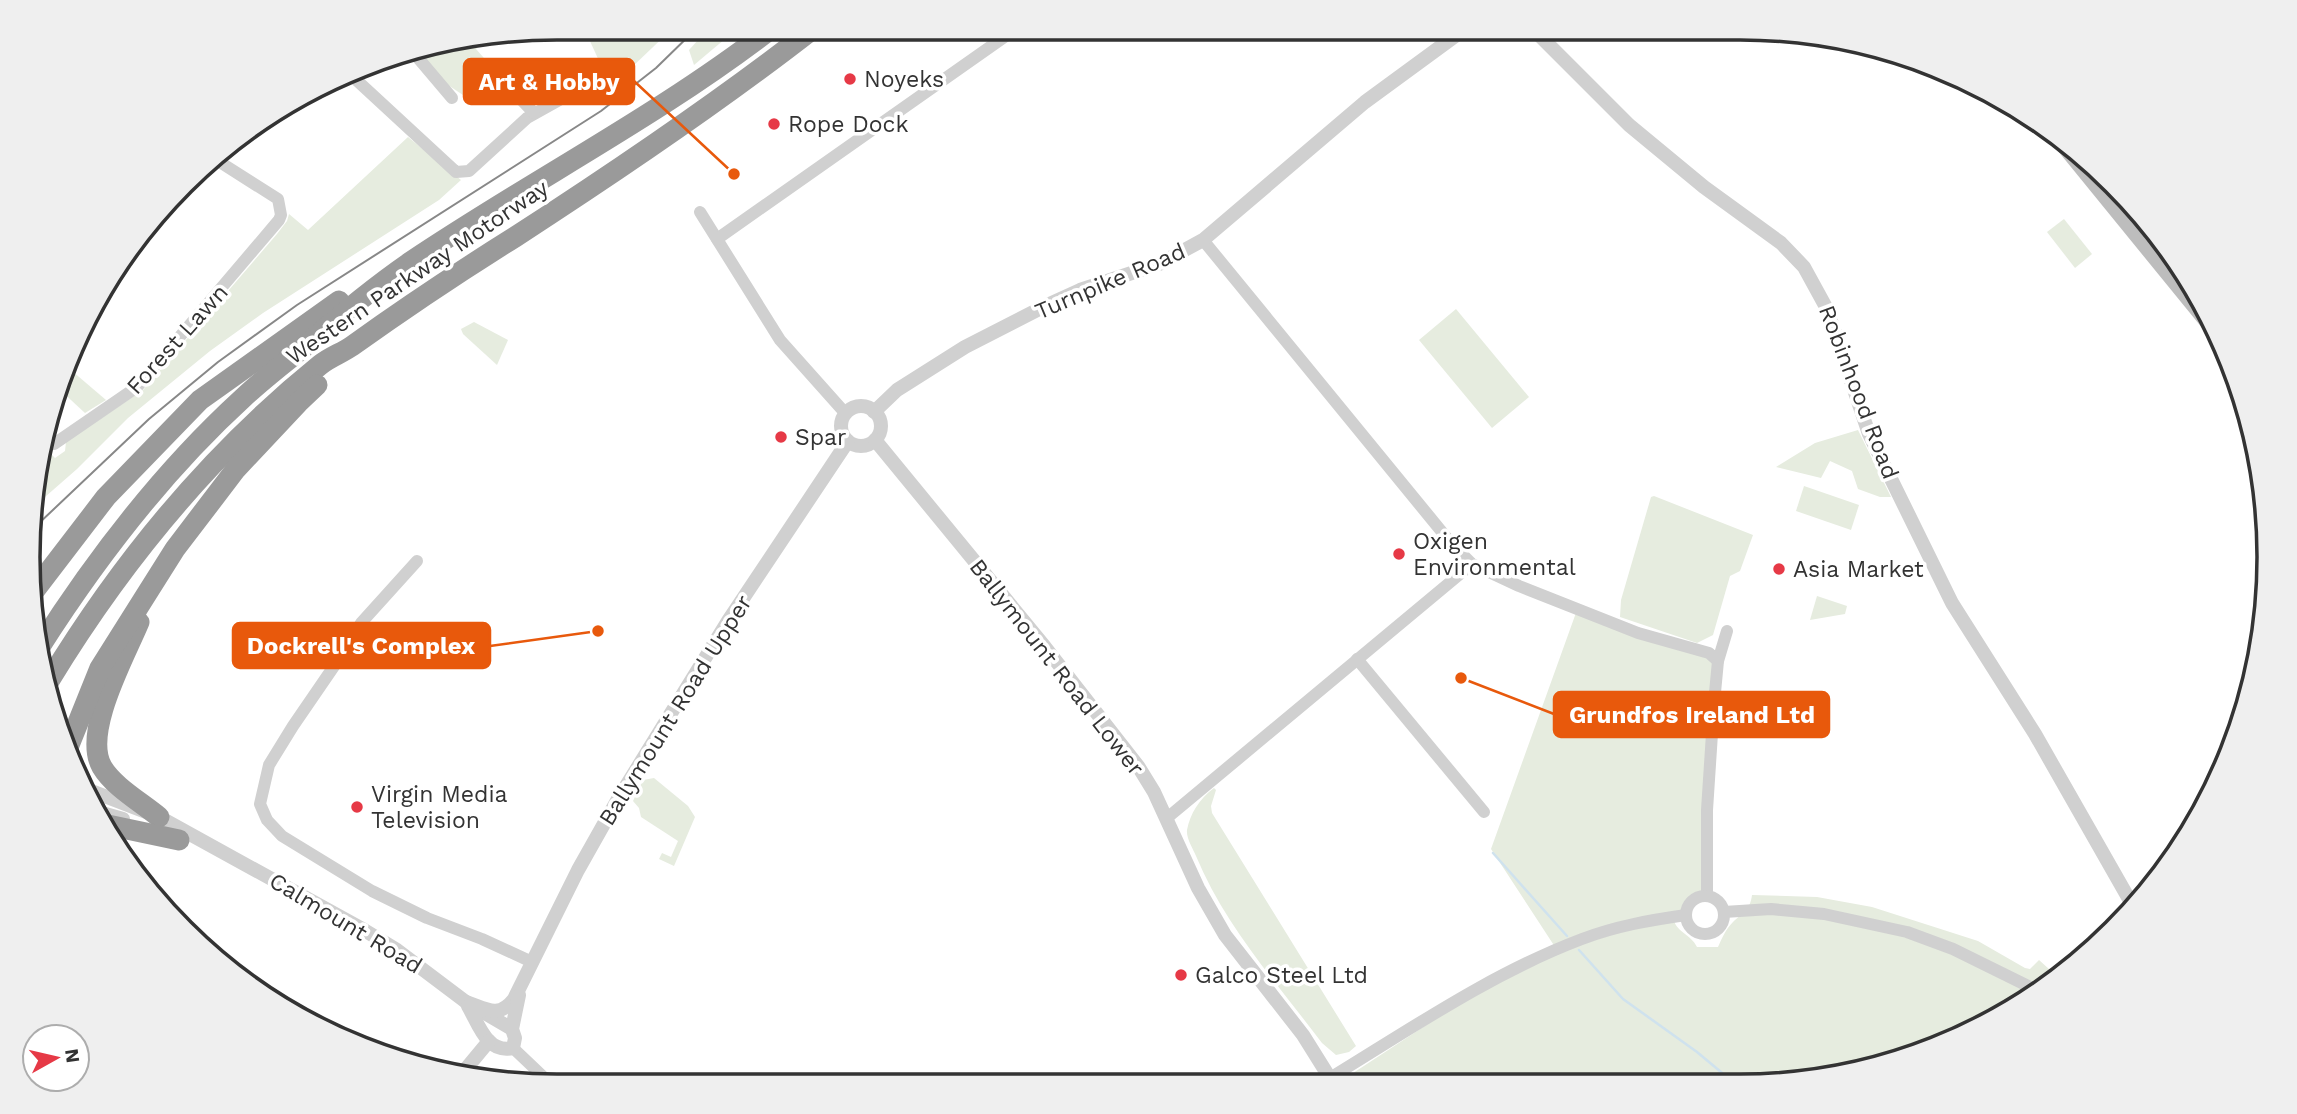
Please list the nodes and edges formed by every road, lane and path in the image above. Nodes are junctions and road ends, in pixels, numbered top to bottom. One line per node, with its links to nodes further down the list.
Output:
1 (757, 40): 17 (highway, Western Parkway Motorway)
2 (799, 40): 19 (highway, Western Parkway Motorway)
3 (1000, 40): 15 (street)
4 (1450, 40): 16 (street, Turnpike Road)
5 (1544, 40): 46 (street, Robinhood Road)
6 (419, 59): 10 (street)
7 (357, 81): 11 (street)
8 (590, 85): 11 (street)
9 (512, 90): 11 (street)
10 (452, 98)
11 (534, 114)
12 (222, 163): 25 (street, Forest Lawn)
13 (2087, 174): 18 (main road)
14 (700, 212): 15 (street)
15 (717, 239): 22 (street)
16 (1203, 240): 21 (street, Turnpike Road); 28 (street)
17 (411, 262): 20 (highway); 32 (highway, Western Parkway Motorway)
18 (2185, 295)
19 (348, 349): 29 (highway); 35 (highway, Western Parkway Motorway)
20 (200, 400): 27 (highway); 30 (highway)
21 (874, 411): 22 (street); 23 (street)
22 (846, 414): 24 (street)
23 (875, 440): 24 (street); 41 (street, Ballymount Road Lower)
24 (848, 441): 49 (street, Ballymount Road Upper)
25 (54, 444)
26 (417, 561): 49 (street)
27 (40, 562)
28 (1472, 564): 33 (street); 34 (street)
29 (157, 578): 36 (highway); 40 (highway)
30 (41, 582)
31 (1727, 631): 34 (street)
32 (47, 636)
33 (1357, 659): 38 (street); 41 (street)
34 (1718, 661): 45 (street)
35 (54, 674)
36 (73, 736)
37 (98, 793): 40 (street, Calmount Road)
38 (1485, 812)
39 (110, 816): 43 (street, Calmount Road)
40 (159, 817): 44 (street, Calmount Road)
41 (1167, 818): 58 (street, Ballymount Road Lower)
42 (116, 826): 43 (highway)
43 (179, 840): 44 (street, Calmount Road)
44 (221, 851): 52 (street, Calmount Road)
45 (1707, 896): 47 (street); 48 (street)
46 (2129, 898)
47 (1724, 912): 48 (street); 50 (street)
48 (1686, 915): 59 (street)
49 (532, 962): 51 (street, Ballymount Road Upper)
50 (2028, 986)
51 (520, 989): 52 (street, Ballymount Road Upper); 53 (street, Ballymount Road Upper)
52 (466, 1002): 53 (street, Calmount Road); 54 (street, Calmount Road)
53 (512, 1029): 55 (street, Ballymount Road Upper)
54 (489, 1041): 55 (street); 56 (street)
55 (513, 1048): 57 (street)
56 (468, 1066)
57 (541, 1074)
58 (1324, 1074)
59 (1341, 1074)

